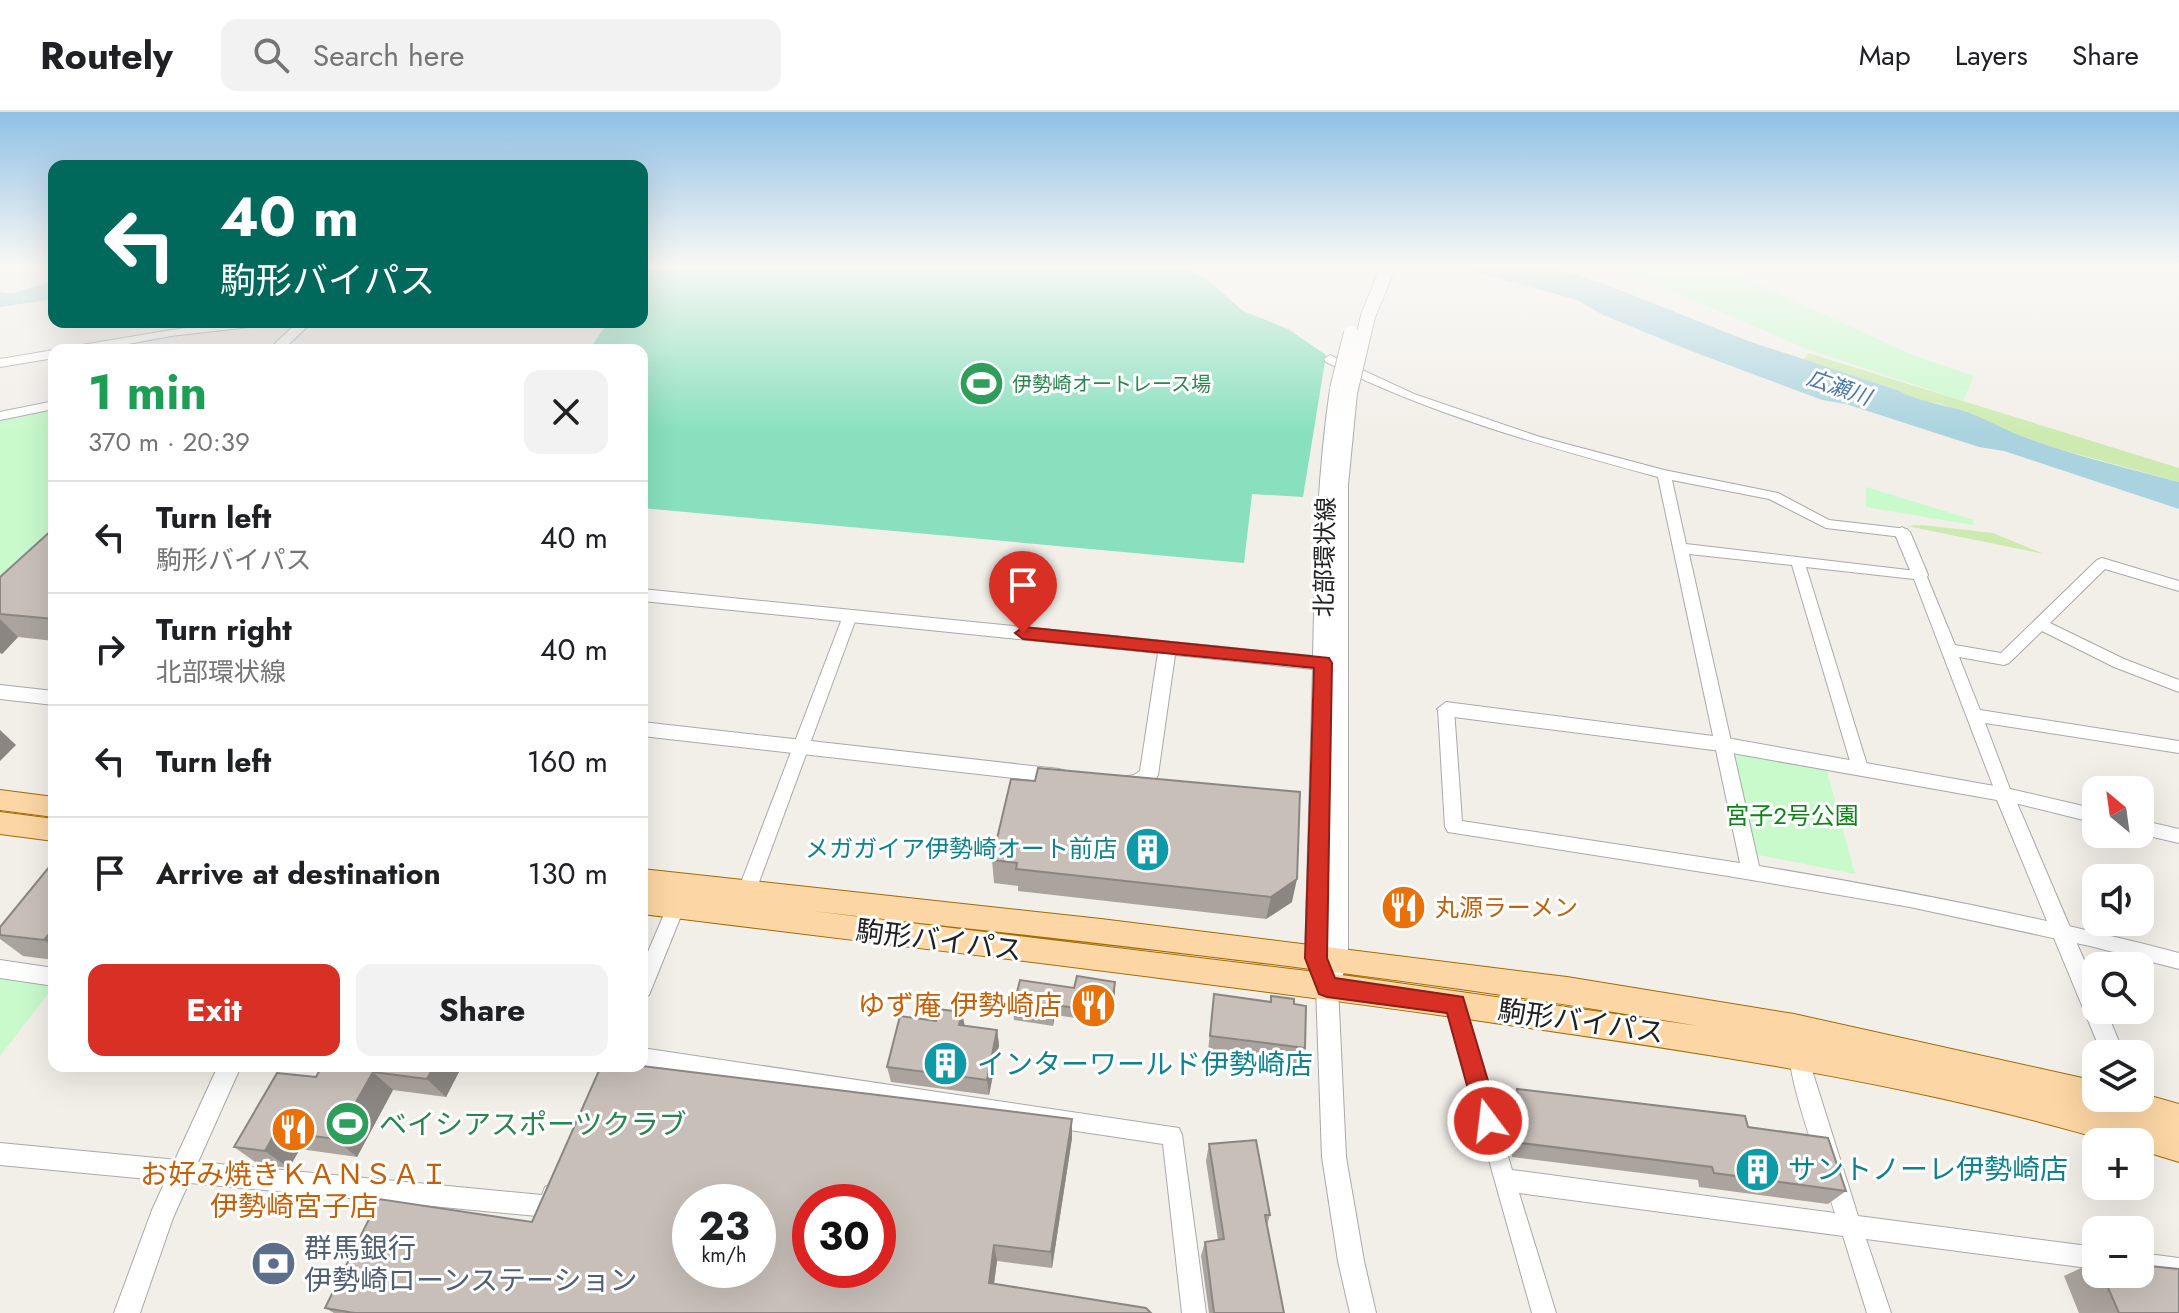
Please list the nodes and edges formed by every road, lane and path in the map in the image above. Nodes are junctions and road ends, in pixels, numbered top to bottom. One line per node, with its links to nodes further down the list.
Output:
1 (1356, 321): 10 (street, 北部環状線, bridge)
2 (1366, 321): 10 (street, 北部環状線, bridge)
3 (214, 328): 5 (street)
4 (299, 328): 6 (street)
5 (110, 344)
6 (282, 344)
7 (48, 355): 9 (street)
8 (1330, 359): 13 (street)
9 (0, 363)
10 (1344, 391): 24 (street, 北部環状線)
11 (48, 406): 12 (street)
12 (0, 416)
13 (1664, 474): 14 (street); 15 (street)
14 (1902, 532): 17 (street)
15 (1679, 548): 16 (street); 31 (street)
16 (1798, 563): 17 (street); 34 (street)
17 (1920, 575): 23 (street)
18 (2179, 586): 21 (street)
19 (648, 596): 20 (street)
20 (850, 616): 22 (street); 32 (street)
21 (2040, 624): 23 (street); 25 (street)
22 (1168, 647): 24 (street); 32 (street)
23 (1949, 650): 29 (street)
24 (1331, 664): 51 (street, 北部環状線)
25 (2179, 686)
26 (0, 692): 27 (street)
27 (48, 697)
28 (1446, 709): 31 (street); 43 (street)
29 (1977, 716): 33 (street); 35 (street)
30 (648, 730): 32 (street)
31 (1721, 744): 34 (street); 43 (street)
32 (800, 747): 45 (street)
33 (2179, 747)
34 (1860, 768): 35 (street)
35 (2004, 794): 38 (street); 48 (street)
36 (0, 800): 37 (main road)
37 (48, 806)
38 (2082, 813)
39 (0, 823): 40 (main road)
40 (48, 829)
41 (2154, 830): 42 (street)
42 (2179, 836)
43 (1751, 872): 48 (street)
44 (648, 881): 45 (main road, 駒形バイパス)
45 (746, 893): 51 (main road, 駒形バイパス)
46 (648, 903): 47 (main road, 駒形バイパス)
47 (676, 906): 51 (main road, 駒形バイパス); 52 (street)
48 (2059, 929): 49 (street); 55 (street)
49 (2179, 961)
50 (0, 969): 53 (street)
51 (1327, 969): 54 (main road, 駒形バイパス); 59 (main road, 駒形バイパス); 75 (street, 北部環状線)
52 (648, 974)
53 (48, 976)
54 (1455, 1004): 56 (main road, 駒形バイパス); 66 (street)
55 (2107, 1040)
56 (1798, 1055): 62 (main road, 駒形バイパス); 69 (street)
57 (648, 1058): 74 (street)
58 (227, 1072): 64 (street)
59 (2082, 1093)
60 (2154, 1110): 61 (main road)
61 (2179, 1119)
62 (2179, 1146)
63 (0, 1154): 64 (street)
64 (179, 1172): 67 (street); 73 (street)
65 (560, 1178): 67 (street)
66 (1504, 1180): 69 (street); 76 (street)
67 (389, 1192): 68 (street)
68 (375, 1219)
69 (1853, 1226): 70 (street); 77 (street)
70 (2082, 1256)
71 (2154, 1266): 72 (street)
72 (2179, 1269)
73 (127, 1313)
74 (1194, 1313)
75 (1363, 1313)
76 (1544, 1313)
77 (1879, 1313)

